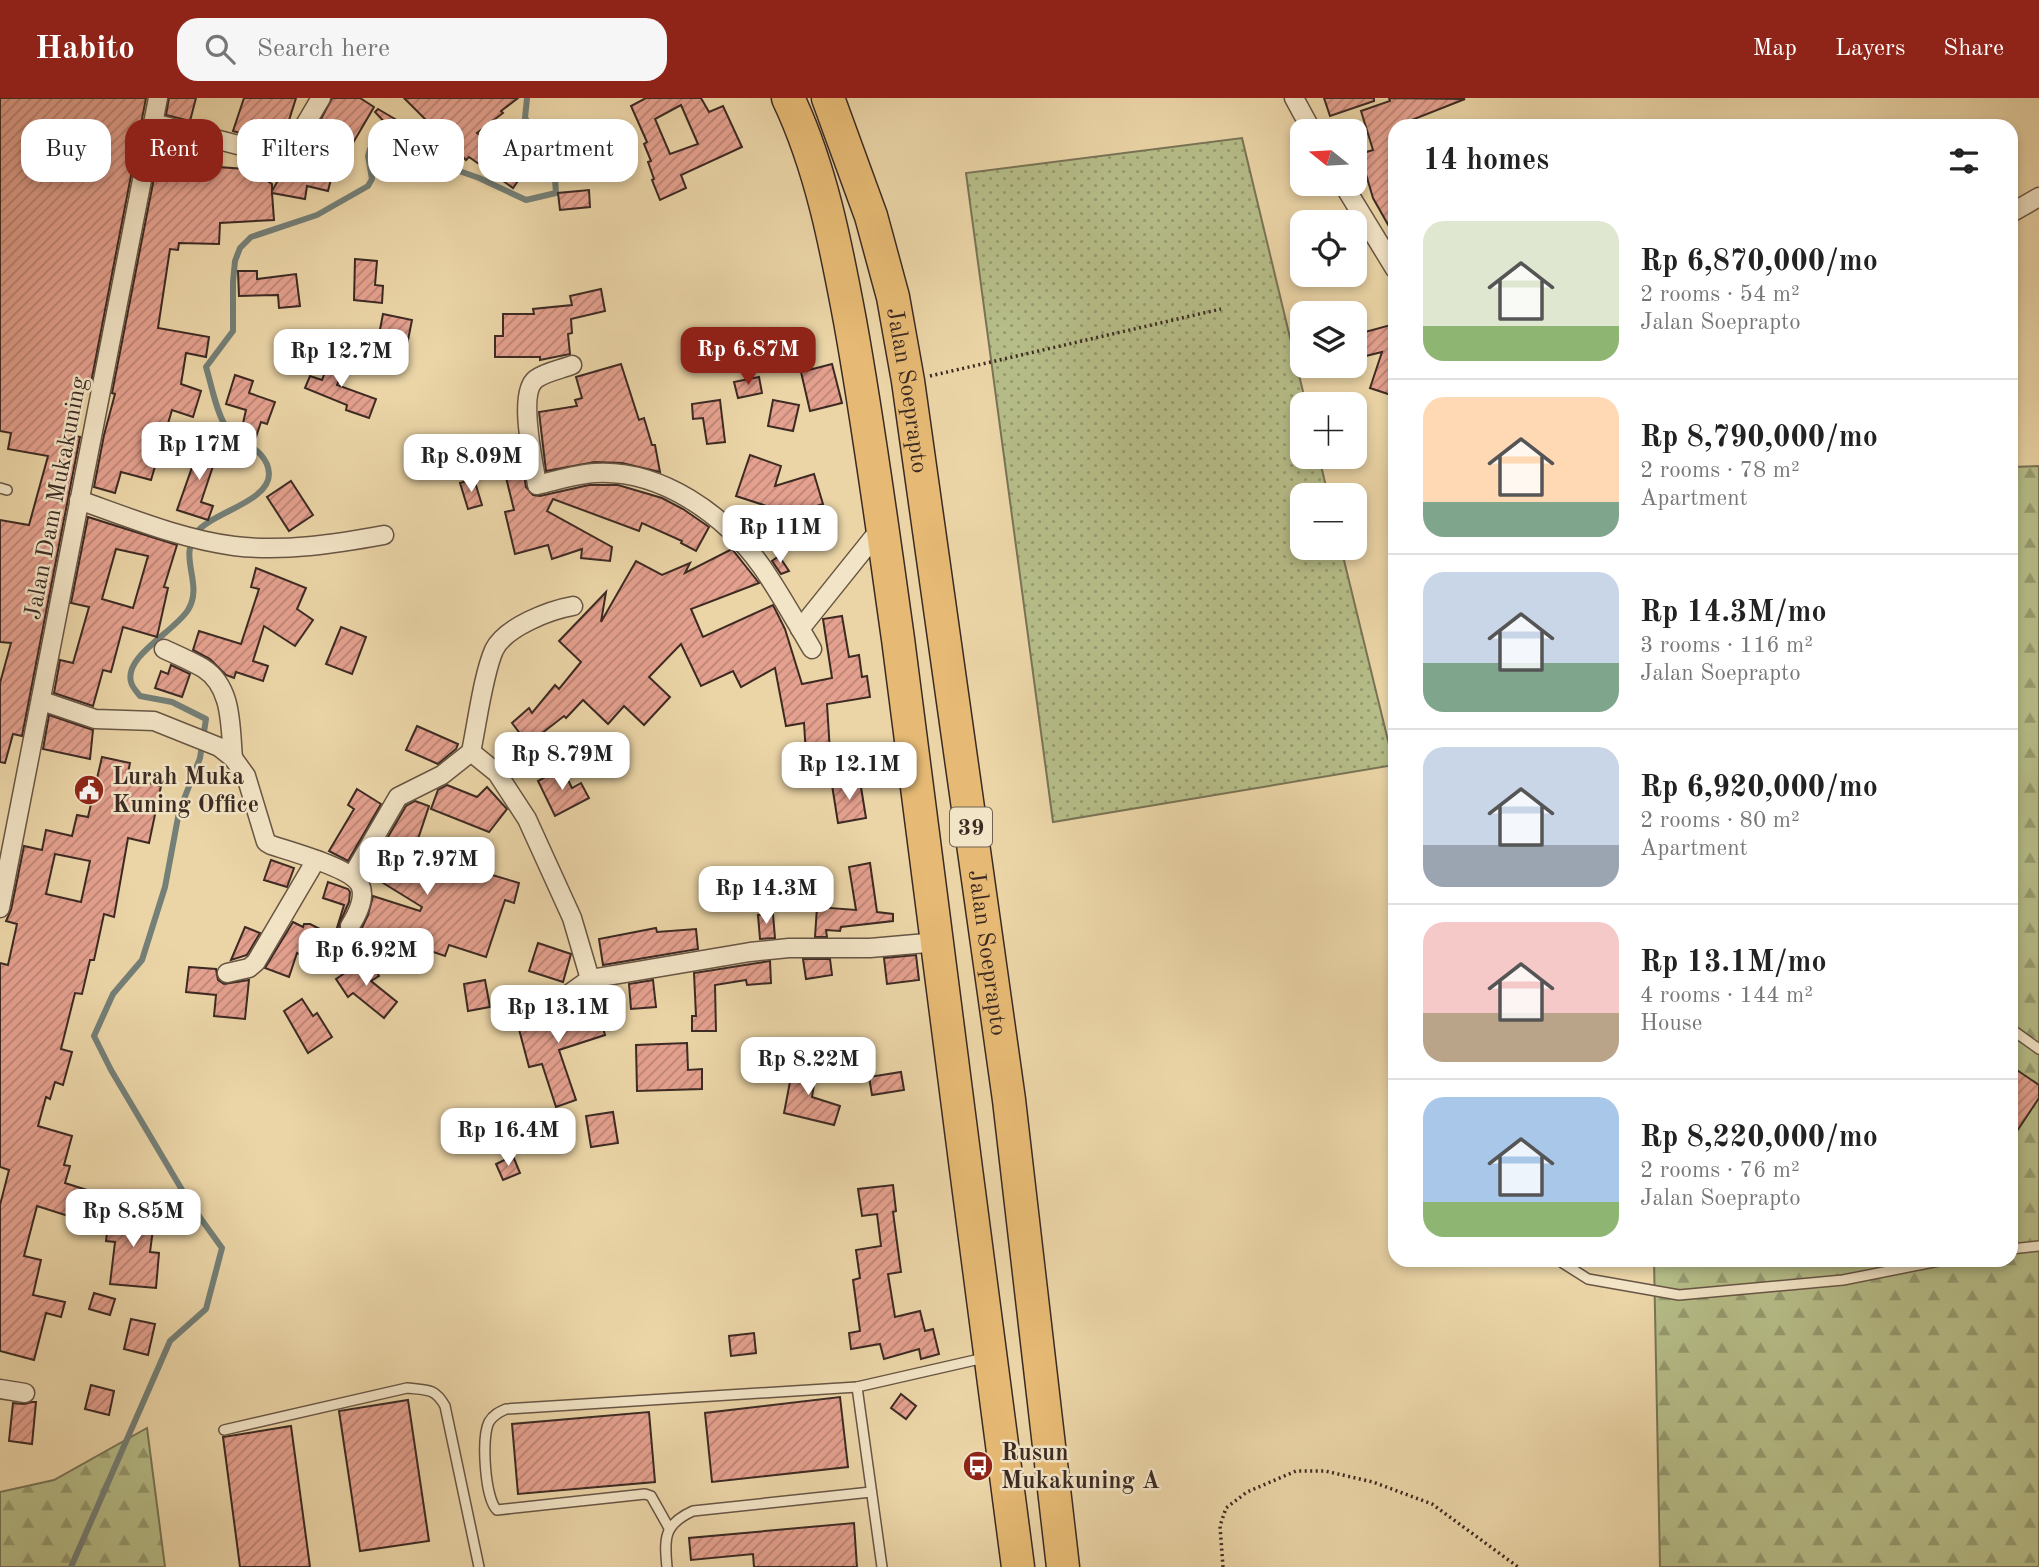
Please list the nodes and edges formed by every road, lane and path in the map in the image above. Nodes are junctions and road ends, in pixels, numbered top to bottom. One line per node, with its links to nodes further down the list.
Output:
1 (158, 98): 6 (street, Jalan Dam Mukakuning)
2 (321, 98): 8 (street)
3 (788, 98): 18 (highway, Jalan Soeprapto / 39)
4 (828, 98): 16 (highway, Jalan Soeprapto / 39)
5 (1294, 98): 7 (street)
6 (154, 119)
7 (1305, 119)
8 (223, 141)
9 (141, 182): 17 (street, Jalan Dam Mukakuning)
10 (1350, 196): 13 (street)
11 (2039, 197): 12 (street)
12 (2018, 209)
13 (1388, 258)
14 (1221, 309): 16 (path)
15 (572, 365): 21 (street)
16 (908, 381): 53 (highway, Jalan Soeprapto / 39)
17 (79, 500): 19 (street); 24 (street, Jalan Dam Mukakuning)
18 (883, 531): 21 (street); 32 (highway, Jalan Soeprapto / 39)
19 (384, 535)
20 (573, 606): 26 (street)
21 (800, 629): 23 (street)
22 (164, 649): 25 (street)
23 (812, 649)
24 (42, 701): 25 (street); 27 (street, Jalan Dam Mukakuning)
25 (226, 752): 28 (street)
26 (471, 752): 29 (street); 34 (street)
27 (7, 847): 30 (street, Jalan Dam Mukakuning)
28 (316, 860): 29 (street); 33 (street)
29 (352, 876): 31 (street)
30 (0, 908)
31 (350, 926)
32 (938, 942): 34 (street); 42 (highway, Jalan Soeprapto / 39)
33 (227, 973)
34 (590, 979): 35 (street)
35 (552, 1006)
36 (2018, 1034): 37 (lane)
37 (2039, 1049)
38 (2039, 1246): 39 (lane)
39 (2018, 1249)
40 (1569, 1267): 41 (lane)
41 (1909, 1267)
42 (990, 1356): 43 (lane); 52 (highway, Jalan Soeprapto / 39)
43 (857, 1387): 47 (lane); 48 (lane)
44 (0, 1389): 45 (street)
45 (25, 1393)
46 (224, 1430): 49 (lane)
47 (871, 1492): 48 (lane); 51 (lane)
48 (669, 1528): 50 (lane)
49 (479, 1567)
50 (667, 1567)
51 (882, 1567)
52 (1018, 1567)
53 (1063, 1567)
54 (1223, 1567): 55 (path)
55 (1518, 1567)

